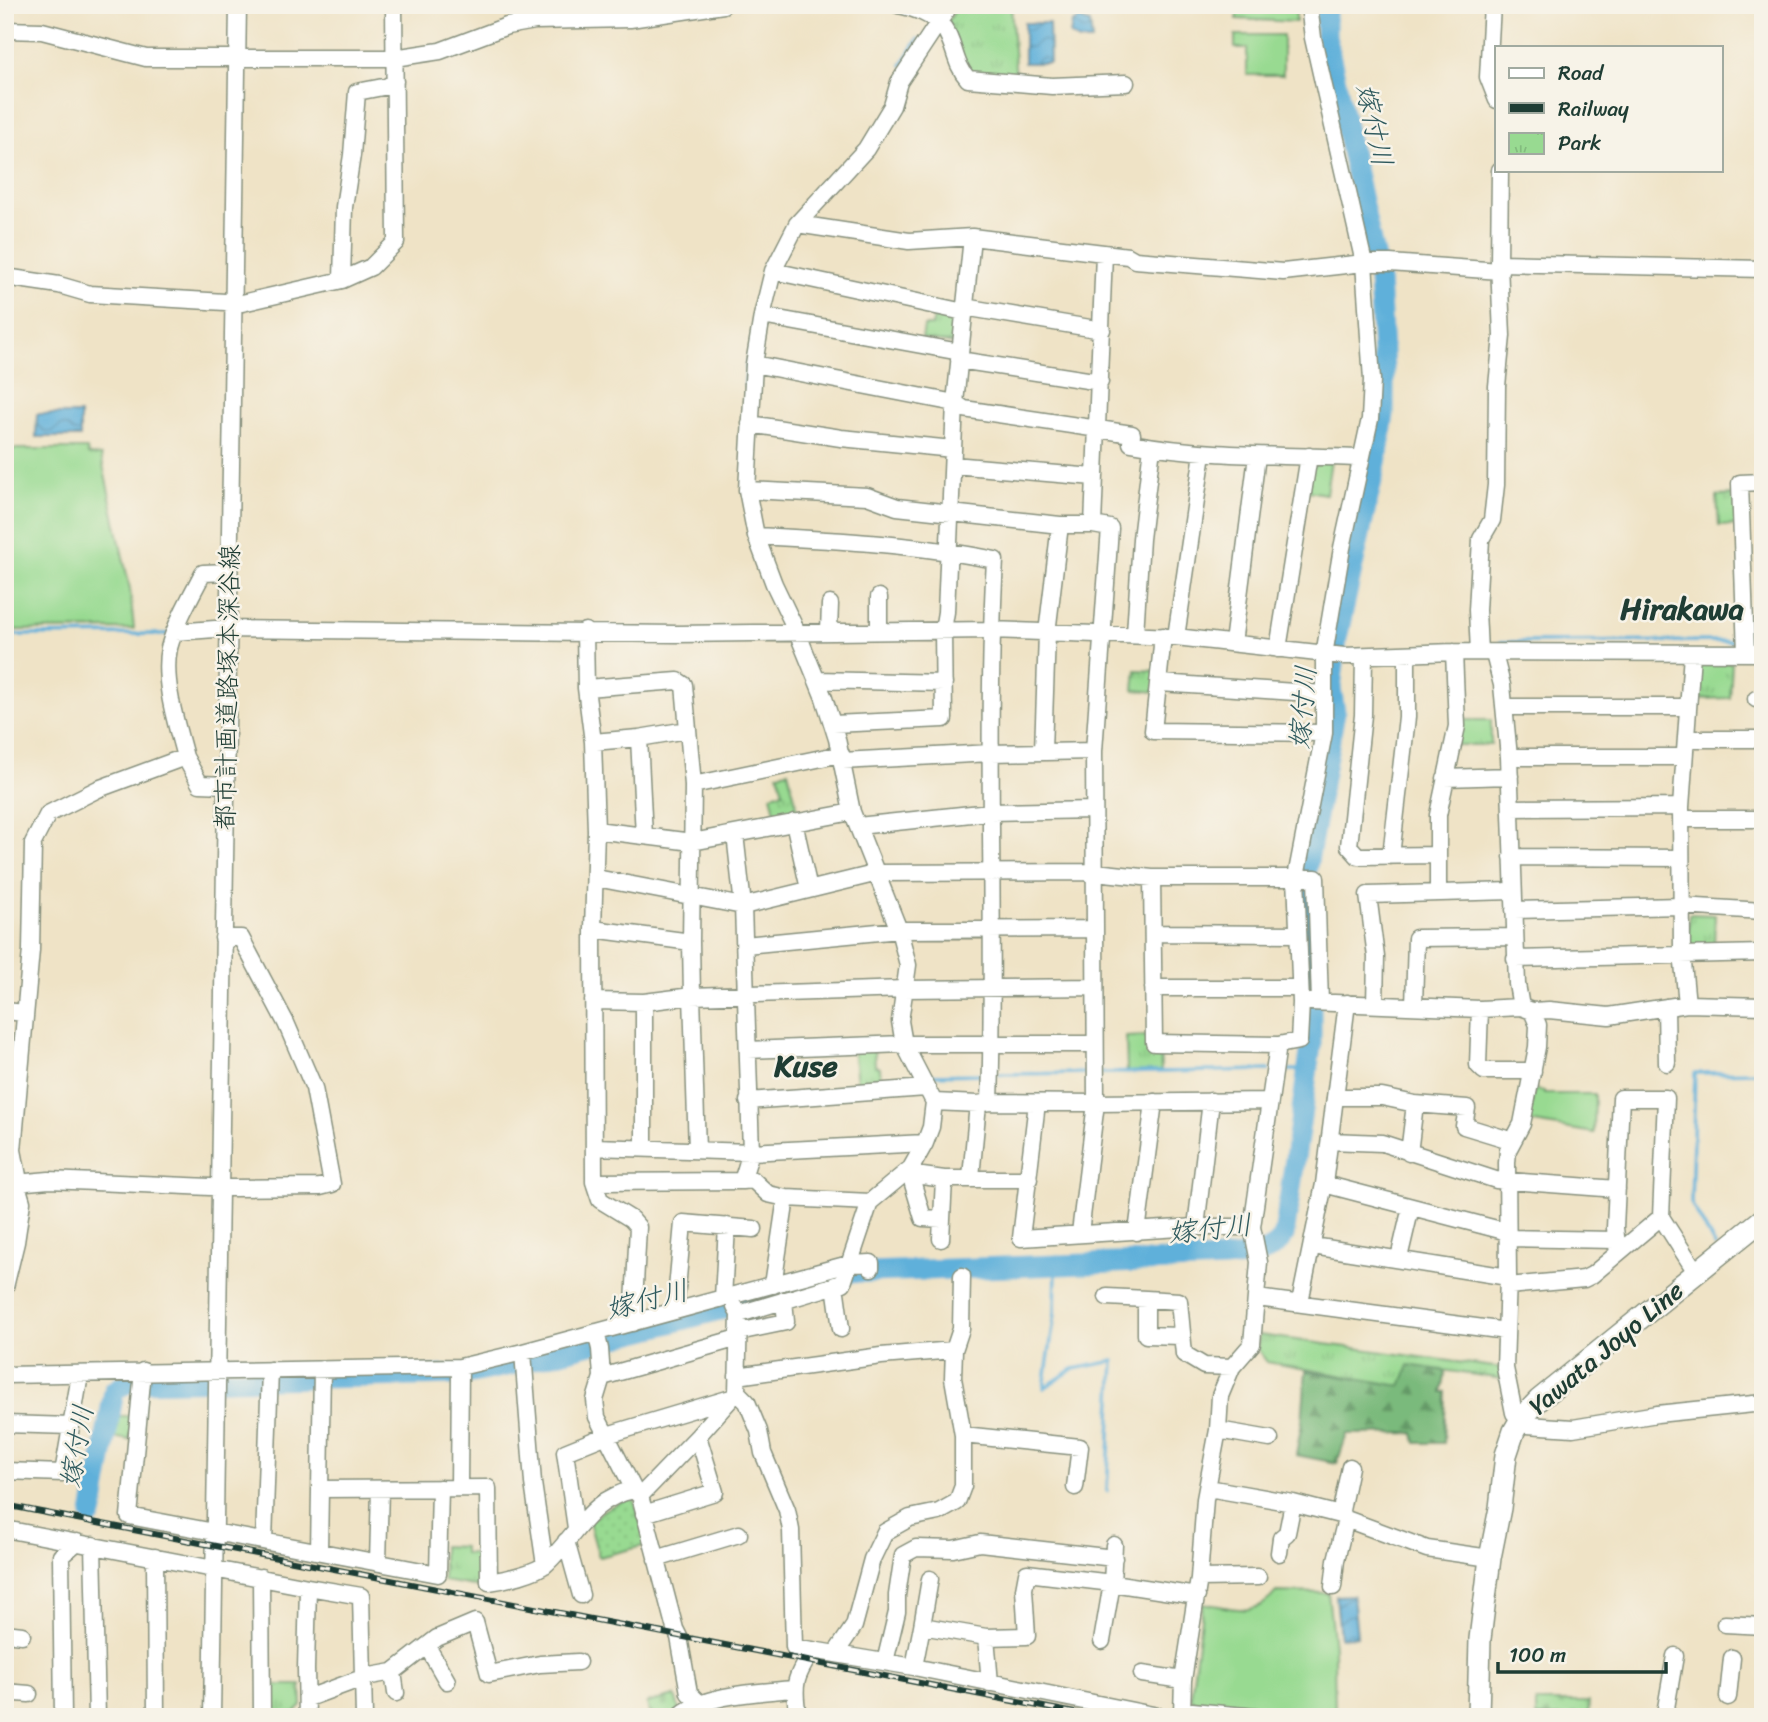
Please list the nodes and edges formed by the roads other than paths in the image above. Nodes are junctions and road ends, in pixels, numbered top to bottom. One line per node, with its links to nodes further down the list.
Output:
1 (238, 5): 12 (street, 都市計画道路塚本深谷線)
2 (394, 5): 11 (street)
3 (723, 5): 8 (street)
4 (898, 5): 9 (street)
5 (950, 5): 9 (street)
6 (1309, 5): 20 (street)
7 (1492, 5): 15 (street)
8 (576, 13): 11 (street)
9 (937, 23): 14 (street); 17 (street)
10 (5, 30): 12 (street)
11 (394, 58): 12 (street); 13 (street)
12 (236, 59): 26 (street, 都市計画道路塚本深谷線)
13 (395, 81): 25 (street); 25 (street)
14 (1126, 83)
15 (1495, 95)
16 (1500, 172): 21 (street)
17 (797, 223): 18 (street); 23 (street)
18 (972, 237): 19 (street); 27 (street)
19 (1104, 254): 20 (street); 29 (street)
20 (1364, 263): 21 (street); 41 (street)
21 (1500, 267): 22 (street); 70 (street)
22 (1763, 269)
23 (773, 271): 27 (street); 28 (street)
24 (5, 277): 26 (street)
25 (342, 280): 26 (street)
26 (233, 301): 50 (street, 都市計画道路塚本深谷線)
27 (964, 309): 29 (street); 30 (street)
28 (762, 316): 30 (street); 31 (street)
29 (1102, 330): 32 (street)
30 (960, 356): 32 (street); 33 (street)
31 (754, 364): 33 (street); 34 (street)
32 (1100, 382): 35 (street)
33 (955, 403): 35 (street); 40 (street)
34 (750, 424): 40 (street); 44 (street)
35 (1096, 429): 36 (street); 42 (street)
36 (1152, 447): 37 (street); 64 (street)
37 (1203, 453): 38 (street); 66 (street)
38 (1257, 456): 39 (street); 67 (street)
39 (1309, 456): 41 (street); 68 (street)
40 (953, 457): 42 (street); 45 (street)
41 (1361, 458): 74 (street)
42 (1094, 477): 47 (street)
43 (1763, 482): 53 (street)
44 (747, 489): 45 (street); 48 (street)
45 (951, 512): 46 (street); 49 (street)
46 (1060, 525): 47 (street); 63 (street)
47 (1093, 525): 65 (street)
48 (756, 536): 49 (street); 62 (street)
49 (949, 550): 56 (street); 57 (street)
50 (228, 572): 55 (street, 都市計画道路塚本深谷線); 61 (street)
51 (879, 597): 60 (street)
52 (830, 604): 59 (street)
53 (1745, 611): 54 (street); 71 (street)
54 (1763, 611)
55 (228, 630): 58 (street); 61 (street); 99 (street, 都市計画道路塚本深谷線)
56 (943, 630): 57 (street); 60 (street); 77 (street)
57 (991, 630): 63 (street); 92 (street)
58 (585, 631): 62 (street); 79 (street)
59 (829, 631): 60 (street); 62 (street)
60 (879, 631)
61 (175, 632): 93 (street)
62 (797, 632): 76 (street)
63 (1047, 633): 65 (street); 90 (street)
64 (1135, 634): 65 (street); 66 (street)
65 (1102, 635): 91 (street)
66 (1170, 636): 67 (street); 78 (street)
67 (1233, 643): 68 (street)
68 (1278, 649): 74 (street)
69 (1454, 652): 70 (street); 72 (street); 98 (street)
70 (1486, 653): 73 (street); 82 (street)
71 (1755, 653): 73 (street)
72 (1408, 654): 75 (street); 113 (street)
73 (1692, 654): 81 (street)
74 (1332, 655): 75 (street); 80 (street)
75 (1364, 656): 113 (street)
76 (817, 680): 77 (street); 83 (street)
77 (944, 683): 83 (street)
78 (1160, 683): 80 (street); 85 (street)
79 (586, 688): 84 (street); 89 (street)
80 (1324, 694): 85 (street)
81 (1688, 707): 82 (street); 88 (street)
82 (1505, 708): 94 (street)
83 (833, 724): 96 (street)
84 (687, 730): 86 (street); 100 (street)
85 (1324, 733): 119 (street)
86 (639, 738): 89 (street); 110 (street)
87 (1763, 739): 88 (street)
88 (1685, 740): 95 (street)
89 (593, 742): 108 (street)
90 (1043, 751): 91 (street); 92 (street)
91 (1094, 751): 102 (street)
92 (991, 752): 96 (street); 103 (street)
93 (185, 757): 99 (street); 162 (street)
94 (1509, 757): 95 (street); 97 (street)
95 (1684, 757): 104 (street)
96 (841, 758): 100 (street); 105 (street)
97 (1510, 776): 98 (street); 101 (street)
98 (1445, 778): 112 (street)
99 (225, 785): 137 (street, 都市計画道路塚本深谷線)
100 (693, 785): 111 (street)
101 (1511, 808): 104 (street); 114 (street)
102 (1094, 810): 103 (street); 117 (street)
103 (990, 812): 105 (street); 116 (street)
104 (1681, 813): 106 (street); 115 (street)
105 (855, 819): 107 (street); 118 (street)
106 (1763, 819)
107 (794, 822): 109 (street); 122 (street)
108 (596, 830): 110 (street); 120 (street)
109 (735, 834): 111 (street); 126 (street)
110 (644, 836): 111 (street)
111 (692, 842): 125 (street)
112 (1438, 855): 113 (street); 124 (street)
113 (1391, 856)
114 (1512, 857): 115 (street); 123 (street)
115 (1681, 858): 127 (street)
116 (992, 872): 117 (street); 118 (street); 133 (street)
117 (1095, 872): 121 (street); 131 (street)
118 (878, 873): 122 (street); 132 (street)
119 (1296, 877): 121 (street); 135 (street); 152 (street)
120 (596, 878): 125 (street); 130 (street)
121 (1152, 878): 134 (street)
122 (809, 889): 126 (street)
123 (1513, 891): 124 (street); 128 (street)
124 (1438, 892): 154 (street)
125 (692, 897): 126 (street); 138 (street)
126 (743, 906): 139 (street)
127 (1681, 906): 128 (street); 129 (street); 140 (street)
128 (1514, 910): 136 (street)
129 (1763, 911)
130 (593, 929): 138 (street); 150 (street)
131 (1093, 929): 133 (street); 143 (street)
132 (899, 930): 133 (street); 139 (street); 146 (street)
133 (993, 931): 144 (street)
134 (1154, 933): 135 (street); 145 (street)
135 (1297, 934): 148 (street)
136 (1514, 937): 142 (street); 156 (street)
137 (223, 938): 197 (street, 都市計画道路塚本深谷線); 197 (street)
138 (691, 942): 149 (street)
139 (745, 945): 147 (street)
140 (1682, 953): 141 (street); 142 (street); 155 (street)
141 (1763, 953)
142 (1515, 959): 160 (street)
143 (1094, 986): 144 (street); 164 (street)
144 (993, 988): 146 (street); 165 (street)
145 (1153, 988): 148 (street); 166 (street)
146 (905, 989): 147 (street); 163 (street)
147 (745, 995): 149 (street); 167 (street)
148 (1301, 995): 152 (street); 166 (street)
149 (692, 996): 151 (street); 185 (street)
150 (593, 1000): 151 (street); 183 (street)
151 (643, 1002): 184 (street)
152 (1320, 1002): 153 (street)
153 (1347, 1003): 154 (street); 171 (street)
154 (1375, 1004): 156 (street)
155 (1687, 1004): 157 (street); 158 (street)
156 (1414, 1006): 159 (street)
157 (1763, 1006)
158 (1667, 1007): 160 (street); 168 (street)
159 (1480, 1009): 160 (street); 169 (street)
160 (1526, 1009): 169 (street)
161 (5, 1011): 162 (street)
162 (25, 1013): 190 (street)
163 (904, 1044): 165 (street); 167 (street); 170 (street)
164 (1095, 1044): 165 (street); 178 (street)
165 (992, 1045): 176 (street)
166 (1278, 1045): 174 (street)
167 (748, 1050): 172 (street)
168 (1667, 1063)
169 (1533, 1071): 181 (street)
170 (930, 1095): 172 (street); 176 (street); 182 (street)
171 (1335, 1097): 179 (street); 180 (street)
172 (748, 1101): 186 (street)
173 (1211, 1101): 174 (street); 175 (street); 206 (street)
174 (1270, 1101): 207 (street)
175 (1154, 1102): 178 (street); 209 (street)
176 (984, 1103): 177 (street); 189 (street)
177 (1037, 1103): 178 (street); 192 (street)
178 (1096, 1103): 210 (street)
179 (1415, 1104): 181 (street); 187 (street)
180 (1330, 1141): 187 (street); 196 (street)
181 (1513, 1141): 194 (street)
182 (925, 1143): 186 (street); 188 (street)
183 (594, 1147): 184 (street); 195 (street)
184 (644, 1148): 185 (street)
185 (696, 1150): 186 (street)
186 (751, 1152): 193 (street)
187 (1409, 1153): 194 (street)
188 (913, 1171): 191 (street); 200 (street); 203 (street)
189 (971, 1177): 191 (street); 192 (street)
190 (13, 1179): 197 (street); 213 (street)
191 (944, 1179): 203 (street)
192 (1029, 1179): 210 (street)
193 (742, 1181): 195 (street); 199 (street)
194 (1507, 1181): 198 (street); 211 (street)
195 (594, 1182): 233 (street)
196 (1324, 1184): 201 (street); 214 (street)
197 (220, 1187): 249 (street, 都市計画道路塚本深谷線)
198 (1617, 1189): 202 (street); 215 (street)
199 (786, 1198): 200 (street); 223 (street)
200 (870, 1202): 217 (street)
201 (1411, 1207): 211 (street); 216 (street)
202 (1661, 1217): 215 (street); 219 (street)
203 (942, 1219): 212 (street)
204 (1763, 1219): 219 (main road, Yawata Joyo Line)
205 (727, 1226): 208 (street); 225 (street); 231 (street)
206 (1196, 1227): 207 (street); 209 (street)
207 (1252, 1227): 227 (street)
208 (754, 1229)
209 (1138, 1232): 210 (street)
210 (1080, 1233)
211 (1508, 1235): 215 (street); 221 (street)
212 (941, 1239)
213 (11, 1242): 224 (street)
214 (1313, 1246): 216 (street); 230 (street)
215 (1616, 1247): 221 (street)
216 (1399, 1258): 221 (street)
217 (849, 1264): 218 (street); 222 (street); 223 (street)
218 (871, 1268)
219 (1696, 1272): 252 (main road, Yawata Joyo Line)
220 (962, 1276): 239 (street)
221 (1508, 1282): 235 (street)
222 (839, 1284): 229 (street); 234 (street)
223 (773, 1285): 225 (street)
224 (5, 1287)
225 (727, 1297): 231 (street); 232 (street)
226 (1107, 1297): 228 (street)
227 (1257, 1298): 230 (street); 241 (street)
228 (1146, 1299): 238 (street); 238 (street)
229 (784, 1300): 232 (street); 237 (street)
230 (1300, 1302): 235 (street)
231 (675, 1311): 233 (street)
232 (738, 1314): 237 (street)
233 (633, 1322): 236 (street)
234 (841, 1328)
235 (1506, 1331): 252 (street)
236 (596, 1332): 240 (street); 248 (street)
237 (738, 1335): 248 (street); 250 (street)
238 (1180, 1336): 241 (street)
239 (954, 1350): 250 (street); 257 (street)
240 (523, 1352): 243 (street); 284 (street)
241 (1232, 1367): 255 (street)
242 (143, 1371): 245 (street); 249 (street); 273 (street)
243 (460, 1374): 247 (street); 264 (street)
244 (5, 1375): 245 (street)
245 (80, 1375): 254 (street)
246 (269, 1376): 247 (street); 249 (street); 276 (street)
247 (322, 1376): 266 (street)
248 (602, 1377): 256 (street)
249 (216, 1378): 273 (street, 都市計画道路塚本深谷線)
250 (735, 1389): 256 (street); 258 (street); 303 (street)
251 (1763, 1403): 252 (street)
252 (1521, 1419): 281 (main road, Yawata Joyo Line)
253 (5, 1424): 254 (street)
254 (71, 1426): 261 (street)
255 (1218, 1430): 259 (street); 265 (street)
256 (607, 1435): 268 (street); 274 (street)
257 (963, 1435): 262 (street); 304 (street)
258 (698, 1436): 268 (street); 270 (street)
259 (1270, 1439)
260 (1350, 1466): 271 (street)
261 (5, 1471)
262 (1075, 1487)
263 (440, 1488): 264 (street); 267 (street); 283 (street)
264 (459, 1488): 284 (street)
265 (1208, 1488): 269 (street); 288 (street)
266 (320, 1489): 267 (street); 278 (street)
267 (380, 1489): 283 (street)
268 (637, 1493): 270 (street); 274 (street)
269 (1293, 1503): 271 (street); 279 (street)
270 (644, 1514): 282 (street)
271 (1343, 1517): 281 (street); 292 (street)
272 (5, 1529): 277 (street)
273 (214, 1531): 276 (street); 285 (street, 都市計画道路塚本深谷線)
274 (571, 1534): 284 (street); 293 (street)
275 (739, 1534): 282 (street)
276 (264, 1541): 278 (street)
277 (85, 1544): 280 (street); 325 (street); 326 (street)
278 (319, 1551): 283 (street)
279 (1279, 1553)
280 (155, 1557): 285 (street); 327 (street)
281 (1490, 1558): 336 (main road, Yawata Joyo Line)
282 (656, 1559): 323 (street)
283 (378, 1562)
284 (545, 1565)
285 (213, 1568): 286 (street); 328 (street, 都市計画道路塚本深谷線)
286 (261, 1577): 291 (street); 329 (street)
287 (1258, 1577): 288 (street)
288 (1199, 1578): 294 (street)
289 (930, 1579): 296 (street)
290 (1112, 1583): 294 (street); 300 (street); 301 (street); 308 (street)
291 (308, 1587): 312 (street); 321 (street)
292 (1333, 1587)
293 (581, 1595)
294 (1197, 1596): 313 (street)
295 (1725, 1624): 297 (street)
296 (922, 1626): 300 (street); 309 (street)
297 (1763, 1626)
298 (5, 1633): 299 (street)
299 (22, 1635)
300 (986, 1637): 315 (street)
301 (1102, 1641)
302 (426, 1646): 307 (street); 310 (street); 314 (street)
303 (813, 1650): 304 (street); 316 (street)
304 (835, 1654): 308 (street)
305 (1675, 1656): 322 (street)
306 (1732, 1658): 320 (street)
307 (578, 1662)
308 (885, 1662): 309 (street)
309 (914, 1667): 315 (street)
310 (393, 1672): 312 (street); 318 (street)
311 (1143, 1674): 313 (street)
312 (365, 1677): 321 (street); 331 (street)
313 (1183, 1680): 324 (street)
314 (447, 1681)
315 (990, 1684): 334 (street)
316 (793, 1689): 323 (street); 333 (street)
317 (5, 1692): 319 (street)
318 (396, 1693)
319 (29, 1694)
320 (1728, 1697)
321 (308, 1698): 330 (street)
322 (1667, 1708)
323 (704, 1711): 332 (street)
324 (1177, 1715): 335 (street)
325 (63, 1717)
326 (97, 1717)
327 (156, 1717)
328 (212, 1717)
329 (262, 1717)
330 (306, 1717)
331 (364, 1717)
332 (679, 1717)
333 (798, 1717)
334 (1163, 1717)
335 (1256, 1717)
336 (1478, 1717)

